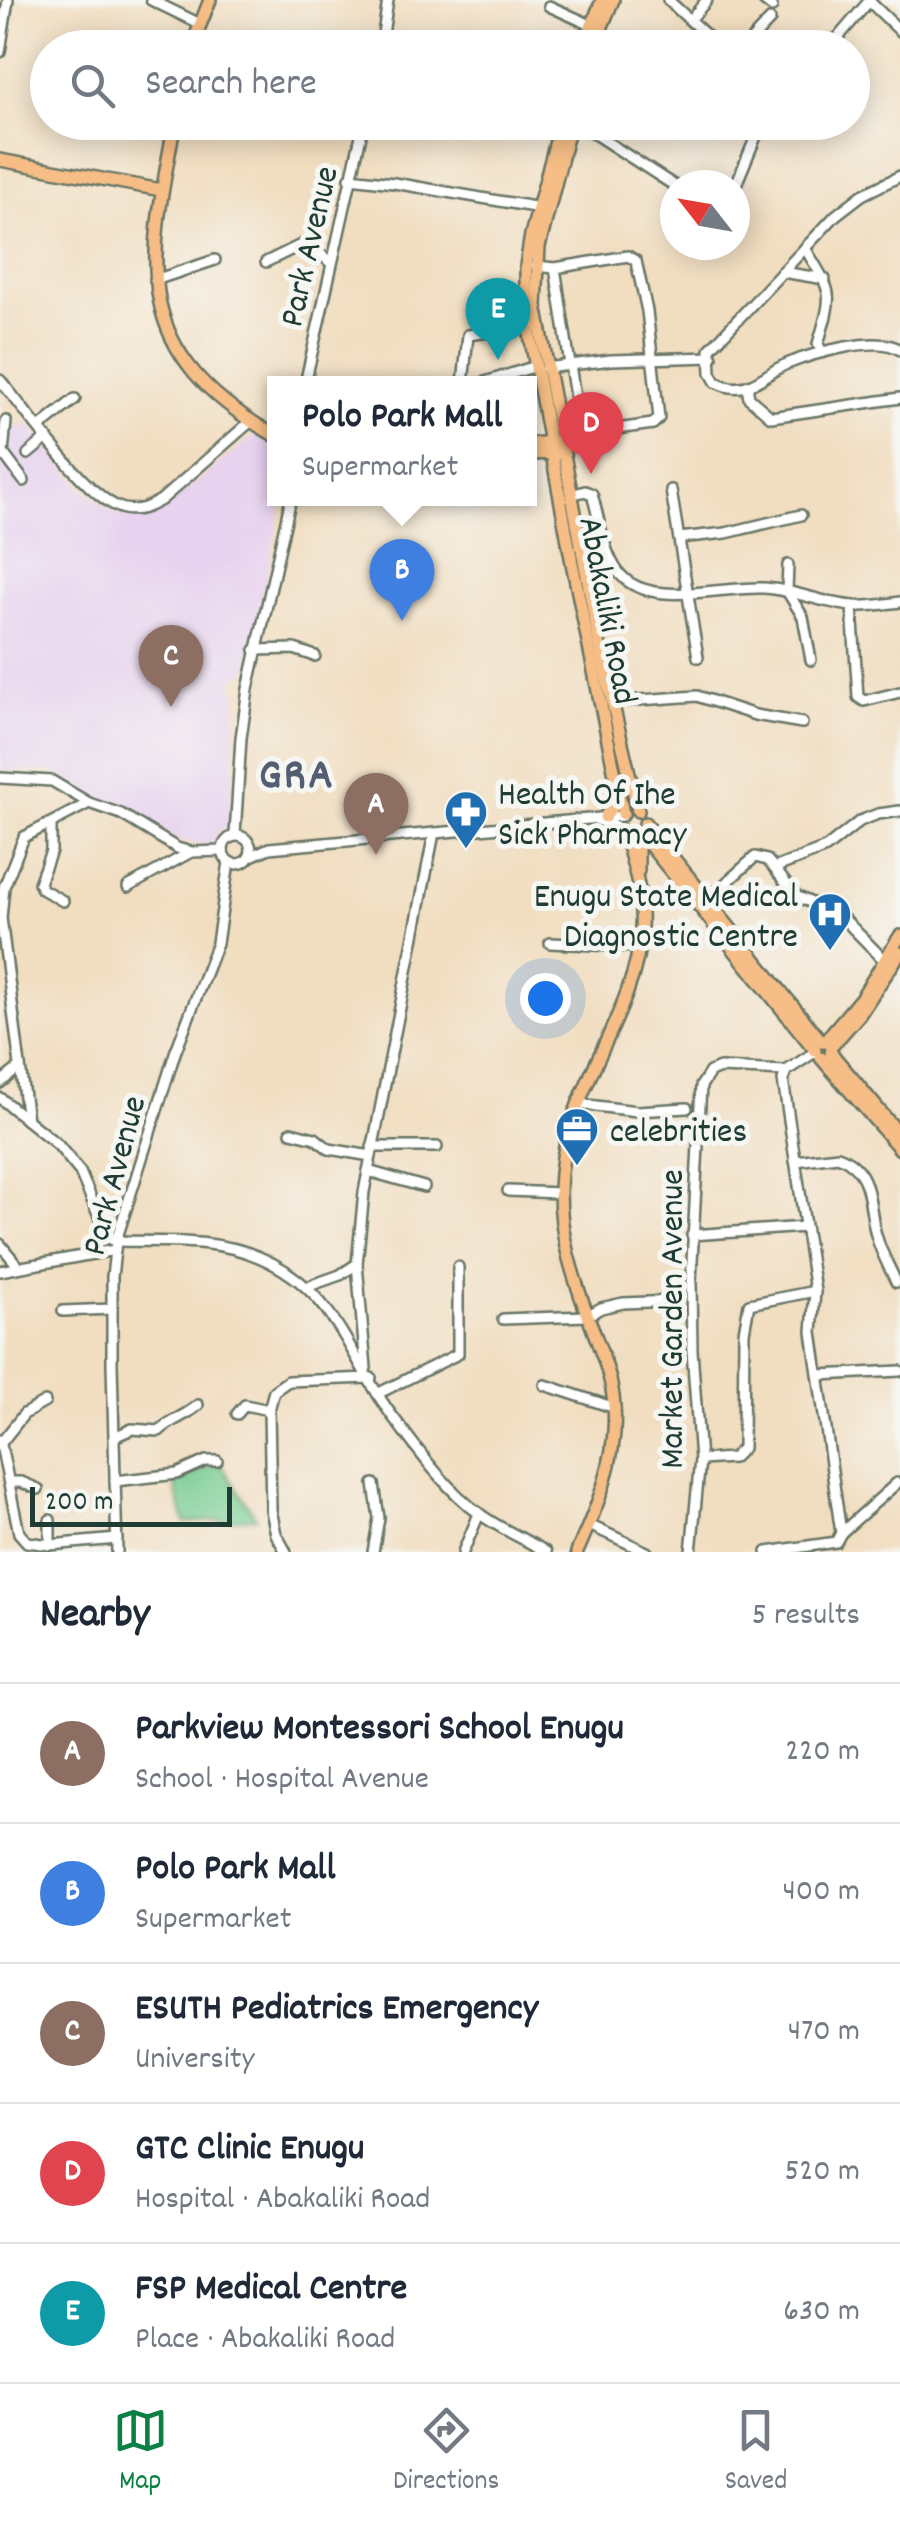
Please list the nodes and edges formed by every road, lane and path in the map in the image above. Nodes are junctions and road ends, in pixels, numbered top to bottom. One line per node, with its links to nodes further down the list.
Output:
1 (8, 0): 23 (street)
2 (152, 0): 13 (street)
3 (210, 0): 13 (main road)
4 (388, 0): 16 (street)
5 (602, 0): 14 (main road)
6 (613, 0): 18 (main road)
7 (668, 0): 11 (street)
8 (707, 0): 11 (street)
9 (870, 1): 21 (street); 22 (street)
10 (550, 6): 14 (street)
11 (691, 19): 19 (street)
12 (770, 20): 20 (street)
13 (198, 22): 15 (main road)
14 (591, 25): 17 (main road)
15 (196, 30)
16 (384, 30)
17 (589, 30)
18 (600, 30)
19 (702, 30)
20 (761, 30)
21 (845, 30)
22 (900, 31)
23 (0, 52)
24 (171, 140): 35 (main road)
25 (360, 140): 34 (street, Park Avenue)
26 (557, 140): 36 (main road, Abakaliki Road)
27 (568, 140): 36 (main road, Abakaliki Road)
28 (602, 140): 32 (street)
29 (754, 140): 31 (street)
30 (0, 160): 35 (main road)
31 (742, 170)
32 (660, 176)
33 (900, 176): 37 (street)
34 (350, 178): 36 (street); 40 (street, Park Avenue)
35 (161, 190): 45 (main road)
36 (543, 210): 41 (main road, Abakaliki Road); 46 (main road, Abakaliki Road)
37 (805, 248): 43 (street); 44 (street)
38 (215, 260): 45 (street)
39 (266, 262): 40 (street)
40 (331, 262): 53 (street, Park Avenue)
41 (536, 266): 42 (street); 46 (main road, Abakaliki Road)
42 (555, 268): 50 (street); 51 (street)
43 (782, 272): 44 (street); 49 (street)
44 (825, 279): 48 (street)
45 (156, 280): 62 (main road)
46 (533, 326): 52 (main road, Abakaliki Road); 54 (street)
47 (900, 350): 48 (street)
48 (822, 352): 57 (street)
49 (712, 357): 50 (street); 57 (street)
50 (654, 358): 51 (street); 51 (street)
51 (572, 363): 52 (street)
52 (541, 367): 55 (street); 67 (main road, Abakaliki Road)
53 (307, 376)
54 (463, 376)
55 (508, 376)
56 (0, 380): 60 (street)
57 (747, 386): 58 (street)
58 (900, 398)
59 (75, 399): 63 (street)
60 (30, 415): 61 (street); 63 (street)
61 (3, 421): 70 (street)
62 (250, 422): 64 (main road); 65 (street)
63 (39, 428): 65 (street)
64 (267, 430)
65 (46, 438): 69 (street)
66 (537, 445): 67 (main road)
67 (557, 447): 68 (main road); 72 (main road, Abakaliki Road); 85 (main road, Abakaliki Road)
68 (537, 452)
69 (28, 454)
70 (24, 480)
71 (671, 490): 75 (street)
72 (570, 494): 78 (street); 85 (main road, Abakaliki Road)
73 (289, 506): 81 (street)
74 (801, 515): 75 (street)
75 (679, 538): 78 (street)
76 (788, 565): 77 (street)
77 (787, 591): 78 (street); 80 (street); 84 (street)
78 (687, 592): 83 (street)
79 (900, 602): 80 (street)
80 (852, 606): 86 (street)
81 (255, 650): 82 (street); 98 (street)
82 (315, 656)
83 (698, 657)
84 (810, 660)
85 (598, 667): 87 (main road, Abakaliki Road); 90 (main road, Abakaliki Road)
86 (900, 692)
87 (611, 702): 88 (street); 96 (main road, Abakaliki Road)
88 (802, 723)
89 (0, 778): 91 (street)
90 (618, 796): 93 (main road); 94 (main road, Abakaliki Road)
91 (89, 803): 95 (street); 101 (street)
92 (900, 811): 105 (street)
93 (599, 817): 94 (street); 97 (street)
94 (623, 823): 96 (main road); 96 (main road); 106 (main road, Abakaliki Road)
95 (51, 824): 109 (street); 116 (street)
96 (641, 825): 104 (main road); 106 (main road); 108 (main road)
97 (434, 834): 99 (street); 129 (street)
98 (244, 839): 99 (street); 100 (street); 102 (street)
99 (269, 848): 102 (street)
100 (223, 851): 101 (street); 103 (street)
101 (191, 852): 107 (street)
102 (249, 857): 103 (street)
103 (234, 863): 138 (street, Park Avenue)
104 (668, 864): 106 (main road); 110 (main road)
105 (774, 868): 108 (street); 115 (street)
106 (638, 878): 113 (main road)
107 (128, 886)
108 (708, 900): 110 (main road)
109 (63, 901)
110 (722, 925): 117 (main road)
111 (900, 936): 115 (main road)
112 (550, 943): 113 (street)
113 (639, 947): 122 (main road)
114 (900, 953): 117 (main road)
115 (885, 960): 117 (main road)
116 (5, 997): 118 (street)
117 (823, 1049): 119 (street); 126 (main road); 128 (main road)
118 (20, 1067): 120 (street); 124 (street)
119 (786, 1071): 130 (street); 136 (street, Market Garden Avenue)
120 (0, 1083)
121 (0, 1098): 124 (street)
122 (579, 1104): 123 (street); 134 (main road)
123 (687, 1108)
124 (27, 1120): 138 (street)
125 (291, 1132): 129 (street)
126 (900, 1135)
127 (437, 1147): 129 (street)
128 (900, 1149)
129 (372, 1152): 131 (street)
130 (795, 1161): 135 (street); 143 (street)
131 (368, 1171): 132 (street); 139 (street)
132 (424, 1187)
133 (508, 1191): 134 (street)
134 (560, 1193): 149 (main road)
135 (805, 1227): 136 (street); 145 (street)
136 (692, 1235): 163 (street, Market Garden Avenue)
137 (0, 1244): 140 (street)
138 (116, 1246): 140 (street); 144 (street); 147 (street, Park Avenue)
139 (357, 1264): 144 (street); 152 (street)
140 (19, 1267): 142 (street)
141 (458, 1267): 155 (street)
142 (0, 1271)
143 (896, 1282)
144 (310, 1286): 152 (street)
145 (814, 1291): 153 (street); 163 (street)
146 (672, 1301): 149 (street)
147 (112, 1309): 148 (street); 161 (street, Park Avenue)
148 (64, 1311)
149 (588, 1316): 150 (street); 158 (main road)
150 (503, 1319)
151 (900, 1371): 153 (street)
152 (368, 1374): 155 (street); 159 (street)
153 (819, 1375): 173 (street)
154 (544, 1385): 158 (street)
155 (379, 1393): 170 (street)
156 (45, 1402): 162 (street)
157 (198, 1405): 161 (street)
158 (614, 1408): 172 (main road)
159 (268, 1410): 160 (street); 177 (street)
160 (236, 1414)
161 (114, 1437): 165 (street, Park Avenue)
162 (0, 1441): 166 (street)
163 (700, 1460): 185 (street, Market Garden Avenue)
164 (217, 1461): 165 (street)
165 (116, 1481): 174 (street, Park Avenue)
166 (10, 1482): 169 (street); 175 (street)
167 (897, 1483): 173 (street)
168 (374, 1484): 180 (street)
169 (38, 1489)
170 (479, 1514): 181 (street); 182 (street)
171 (50, 1520): 176 (street)
172 (589, 1525): 183 (main road); 184 (street)
173 (841, 1536): 186 (street)
174 (117, 1539): 176 (street); 179 (street, Park Avenue)
175 (32, 1545): 176 (street); 178 (street)
176 (50, 1545)
177 (283, 1551)
178 (20, 1552)
179 (117, 1552)
180 (373, 1552)
181 (463, 1552)
182 (546, 1552)
183 (577, 1552)
184 (648, 1552)
185 (691, 1552)
186 (767, 1552)

